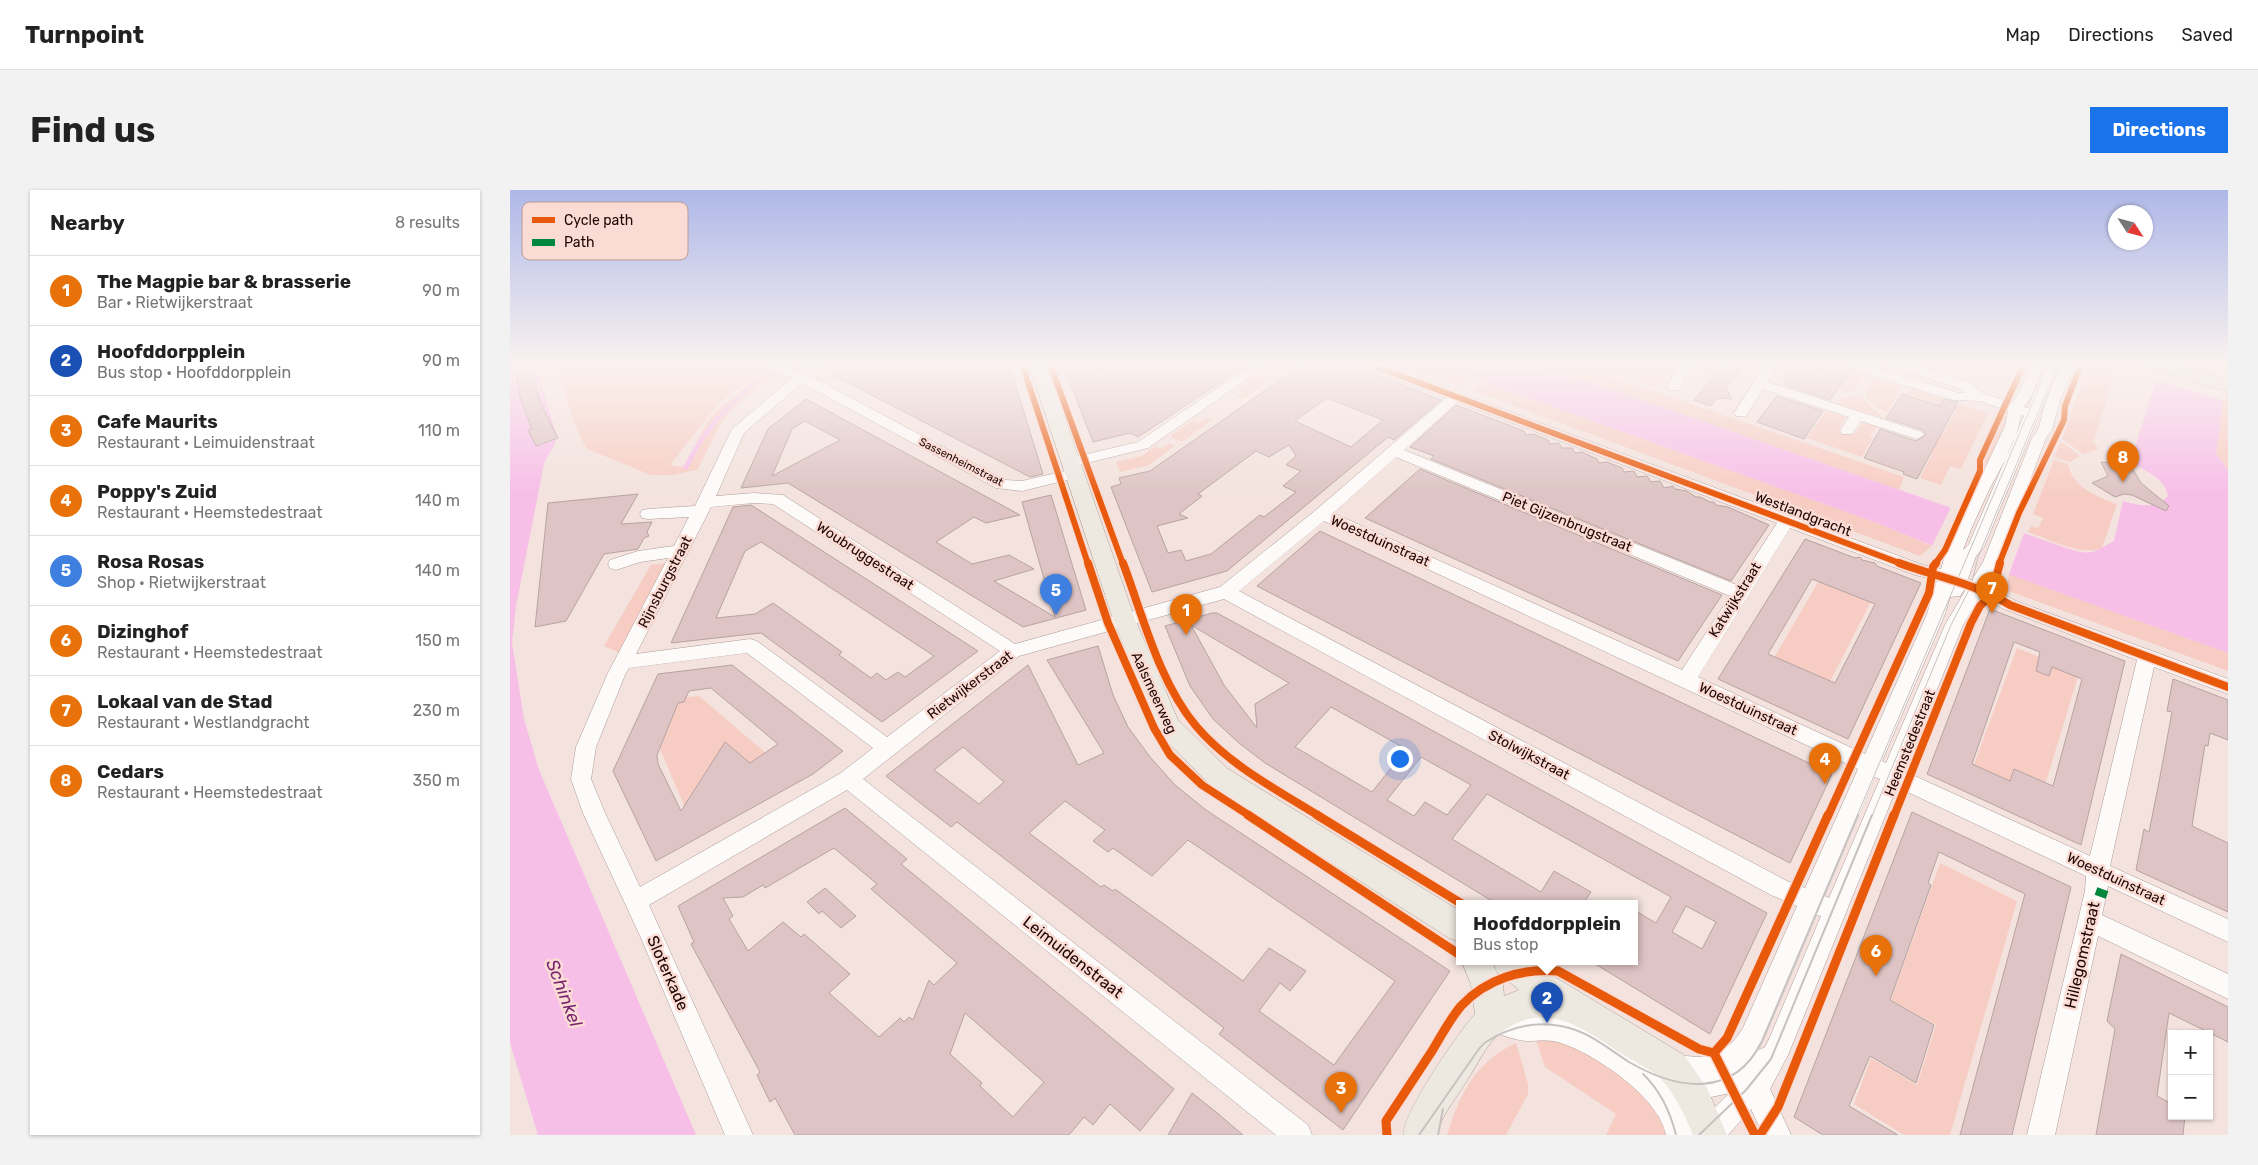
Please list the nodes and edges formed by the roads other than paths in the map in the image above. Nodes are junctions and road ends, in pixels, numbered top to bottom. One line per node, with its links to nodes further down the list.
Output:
1 (764, 408): 20 (street, Rijnsburgstraat)
2 (859, 408): 19 (street, Sassenheimstraat)
3 (1053, 408): 19 (main road, Aalsmeerweg)
4 (1197, 408): 19 (street, Sassenheimstraat)
5 (1442, 408): 18 (street, Rietwijkerstraat)
6 (1488, 408): 23 (street, Westlandgracht)
7 (1744, 408): 12 (street)
8 (1833, 408): 14 (street)
9 (2034, 408): 13 (street, Heemstedestraat)
10 (2051, 408): 15 (street, Heemstedestraat)
11 (2015, 409): 13 (street); 25 (street, Heemstedestraat)
12 (1741, 413)
13 (2032, 414): 15 (street); 25 (street, Heemstedestraat)
14 (1857, 416): 16 (street); 17 (street)
15 (2048, 419): 25 (street, Heemstedestraat)
16 (1847, 431)
17 (1917, 435)
18 (1394, 451): 22 (street, Rietwijkerstraat); 30 (street, Piet Gijzenbrugstraat)
19 (1073, 468): 31 (main road, Aalsmeerweg)
20 (703, 507): 21 (street, Woubruggestraat); 24 (street, Rijnsburgstraat); 33 (street, Woubruggestraat)
21 (648, 514)
22 (1322, 514): 29 (street, Rietwijkerstraat); 36 (street, Woestduinstraat)
23 (1786, 521): 27 (street, Westlandgracht); 30 (street, Katwijkstraat)
24 (680, 551): 26 (street); 35 (street, Rijnsburgstraat)
25 (1973, 554): 27 (street, Heemstedestraat); 28 (street, Heemstedestraat)
26 (616, 564)
27 (1946, 577): 28 (street, Westlandgracht); 32 (street, Heemstedestraat); 39 (street, Heemstedestraat)
28 (1983, 586): 32 (street, Heemstedestraat); 34 (street, Westlandgracht)
29 (1226, 592): 31 (street, Rietwijkerstraat); 44 (street, Stolwijkstraat)
30 (1740, 593): 36 (street, Katwijkstraat)
31 (1124, 619): 33 (street, Rietwijkerstraat); 48 (main road, Aalsmeerweg)
32 (1952, 629): 41 (street, Heemstedestraat)
33 (1013, 651): 38 (street, Rietwijkerstraat)
34 (2147, 657): 37 (street, Westlandgracht); 43 (street, Hillegomstraat)
35 (625, 662): 38 (street); 42 (street, Rijnsburgstraat)
36 (1686, 680): 39 (street, Woestduinstraat)
37 (2228, 687)
38 (886, 748): 40 (street, Rietwijkerstraat)
39 (1862, 762): 41 (street, Woestduinstraat); 44 (street, Heemstedestraat)
40 (848, 778): 45 (street, Rietwijkerstraat); 61 (street, Leimuidenstraat)
41 (1899, 779): 43 (street, Woestduinstraat); 46 (street, Heemstedestraat)
42 (594, 813): 45 (street, Sloterkade)
43 (2101, 885): 47 (street, Hillegomstraat); 49 (street, Woestduinstraat)
44 (1802, 897): 46 (street, Stolwijkstraat); 57 (street, Heemstedestraat)
45 (636, 901): 60 (street, Sloterkade)
46 (1835, 913): 55 (street, Heemstedestraat)
47 (2089, 920): 52 (street); 66 (street, Hillegomstraat)
48 (1456, 928)
49 (2228, 931)
50 (1477, 965): 54 (main road)
51 (1512, 965): 53 (main road)
52 (2228, 987)
53 (1581, 1008): 54 (main road); 57 (main road)
54 (1492, 1018): 56 (street); 59 (main road)
55 (1774, 1056): 57 (street); 58 (street, Heemstedestraat)
56 (1628, 1067): 57 (street); 62 (street)
57 (1680, 1076): 63 (main road)
58 (1755, 1087): 64 (street, Heemstedestraat); 65 (street)
59 (1418, 1133)
60 (739, 1135)
61 (1298, 1135)
62 (1680, 1135)
63 (1710, 1135)
64 (1714, 1135)
65 (1777, 1135)
66 (2041, 1135)

